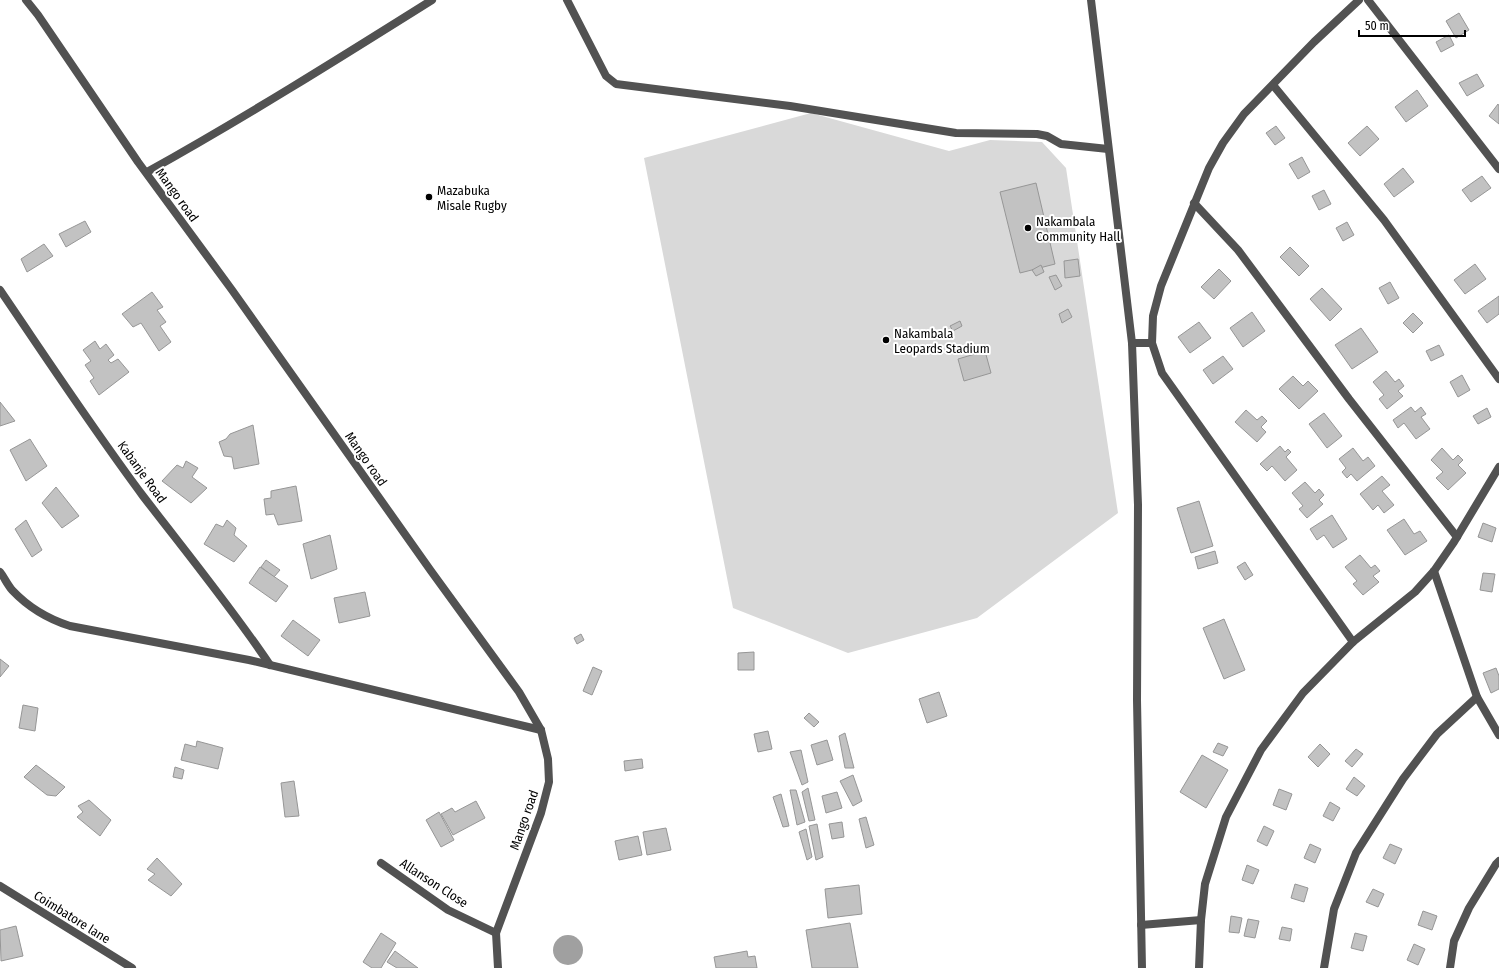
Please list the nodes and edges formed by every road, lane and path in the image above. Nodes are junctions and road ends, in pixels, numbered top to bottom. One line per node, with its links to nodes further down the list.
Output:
1 (26, 0): 10 (street, Mango road)
2 (432, 0): 10 (street)
3 (567, 0): 8 (street)
4 (1091, 0): 8 (street)
5 (1359, 0): 7 (street)
6 (1368, 0): 9 (street)
7 (1273, 85): 11 (street); 15 (street)
8 (1108, 149): 13 (street)
9 (1499, 169)
10 (146, 172): 23 (street, Mango road)
11 (1194, 203): 14 (street); 17 (street)
12 (0, 290): 21 (street, Kabanje Road)
13 (1132, 343): 14 (street); 29 (street)
14 (1152, 343): 20 (street)
15 (1499, 379)
16 (1499, 467): 17 (street)
17 (1457, 537): 18 (street)
18 (1434, 571): 20 (street); 22 (street)
19 (0, 572): 21 (street)
20 (1353, 642): 28 (street)
21 (270, 665): 23 (street)
22 (1477, 697): 24 (street); 35 (street)
23 (541, 730): 30 (street, Mango road)
24 (1499, 735)
25 (1499, 861): 36 (street)
26 (381, 863): 30 (street, Allanson Close)
27 (0, 886): 31 (street, Coimbatore lane)
28 (1201, 920): 29 (street); 34 (street)
29 (1142, 925): 33 (street)
30 (496, 933): 32 (street, Mango road)
31 (132, 968)
32 (498, 968)
33 (1142, 968)
34 (1199, 968)
35 (1324, 968)
36 (1450, 968)

